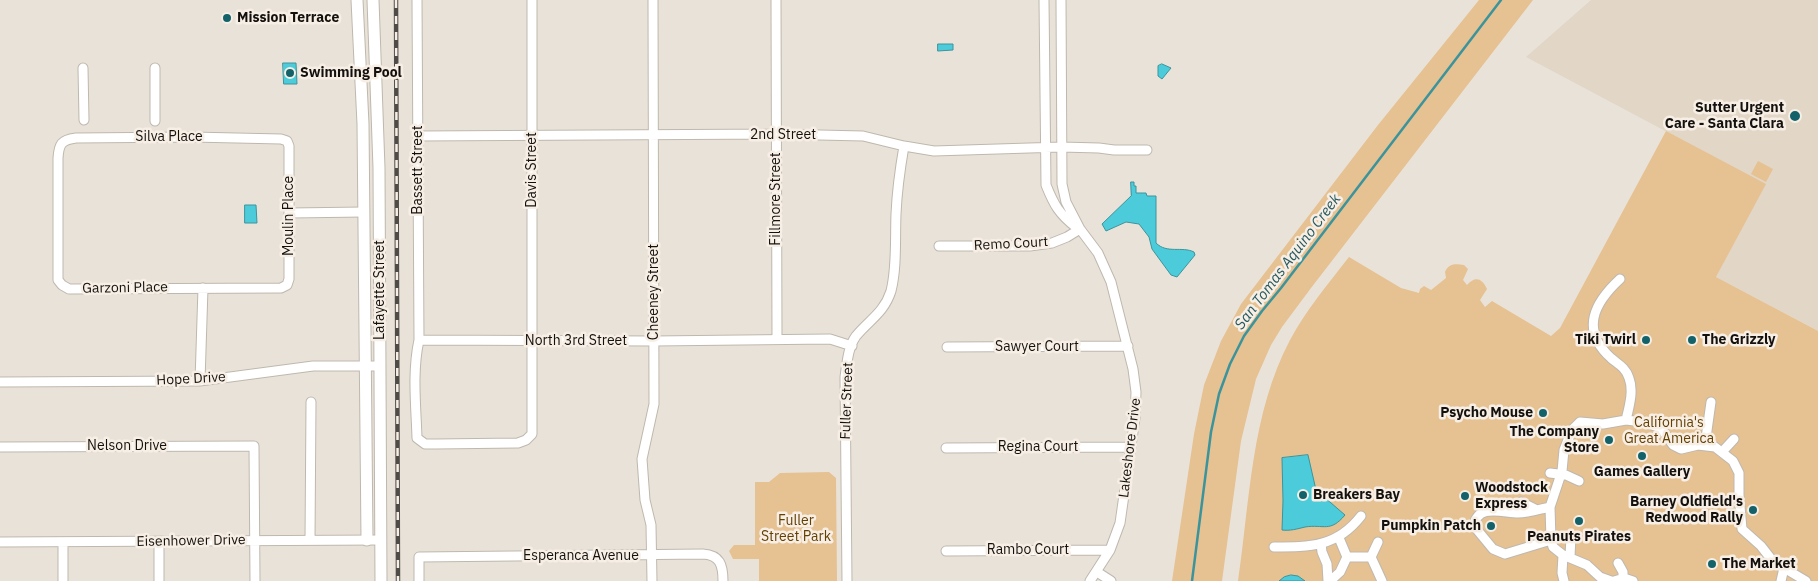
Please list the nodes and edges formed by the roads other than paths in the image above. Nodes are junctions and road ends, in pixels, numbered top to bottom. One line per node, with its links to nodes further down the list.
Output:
1 (357, 0): 23 (main road, Lafayette Street)
2 (373, 0): 38 (main road, Lafayette Street)
3 (417, 0): 15 (street, Bassett Street)
4 (532, 0): 16 (street, Davis Street)
5 (653, 0): 14 (street, Cheeney Street)
6 (776, 0): 13 (street, Fillmore Street)
7 (1044, 0): 19 (street, Lakeshore Drive)
8 (1061, 0): 20 (street, Lakeshore Drive)
9 (83, 68): 11 (street)
10 (155, 68): 12 (street)
11 (84, 120)
12 (155, 121)
13 (776, 134): 14 (street, 2nd Street); 18 (street, 2nd Street); 30 (street, Fillmore Street)
14 (654, 135): 16 (street, 2nd Street); 33 (street, Cheeney Street)
15 (418, 136): 16 (street, 2nd Street); 31 (street, Bassett Street)
16 (532, 136): 32 (street, Davis Street)
17 (289, 146): 22 (street, Silva Place); 24 (street, Moulin Place)
18 (904, 146): 19 (street, 2nd Street); 34 (street, Fuller Street)
19 (1045, 147): 20 (street, 2nd Street); 25 (street, Lakeshore Drive)
20 (1061, 147): 21 (street, 2nd Street); 25 (street, Lakeshore Drive)
21 (1147, 150)
22 (58, 158): 29 (street, Garzoni Place)
23 (364, 212): 24 (street); 37 (main road, Lafayette Street)
24 (290, 213): 28 (street, Moulin Place)
25 (1080, 229): 26 (street, Remo Court); 35 (street, Lakeshore Drive)
26 (939, 246)
27 (1620, 278): 43 (street)
28 (287, 285): 29 (street, Garzoni Place)
29 (203, 288): 40 (street)
30 (777, 339): 33 (street, North 3rd Street); 34 (street, North 3rd Street)
31 (419, 340): 32 (street, North 3rd Street); 32 (street, Davis Street)
32 (531, 341): 33 (street, North 3rd Street)
33 (654, 341): 72 (street, Cheeney Street)
34 (852, 346): 89 (street, Fuller Street)
35 (1128, 346): 36 (street, Sawyer Court); 47 (street, Lakeshore Drive)
36 (947, 348)
37 (366, 366): 38 (street, Hope Drive); 40 (street, Hope Drive); 61 (main road, Lafayette Street)
38 (380, 366): 62 (main road, Lafayette Street)
39 (0, 382): 40 (street, Hope Drive)
40 (200, 382)
41 (311, 402): 60 (street)
42 (1712, 402): 45 (street)
43 (1626, 420): 45 (street); 51 (street)
44 (1734, 439): 49 (street)
45 (1705, 445): 49 (street)
46 (0, 447): 59 (street, Nelson Drive)
47 (1130, 447): 48 (street, Regina Court); 70 (street, Lakeshore Drive)
48 (946, 448)
49 (1722, 452): 80 (street)
50 (1550, 473): 51 (street)
51 (1560, 479): 52 (street); 54 (street)
52 (1579, 481)
53 (1521, 502): 55 (street)
54 (1551, 505): 55 (street); 63 (street)
55 (1537, 510): 63 (street)
56 (1361, 516): 58 (street)
57 (1571, 536): 73 (street)
58 (1338, 538): 68 (street); 74 (street)
59 (255, 540): 60 (street, Eisenhower Drive); 64 (street, Eisenhower Drive); 84 (street)
60 (310, 540): 61 (street, Eisenhower Drive)
61 (367, 540): 62 (street, Eisenhower Drive)
62 (381, 540): 85 (main road, Lafayette Street)
63 (1551, 540): 73 (street)
64 (159, 541): 67 (street, Eisenhower Drive); 83 (street)
65 (0, 542): 67 (street, Eisenhower Drive)
66 (1378, 542): 75 (street)
67 (63, 543): 82 (street)
68 (1320, 544): 69 (street); 92 (street)
69 (1274, 547)
70 (1110, 550): 71 (street, Rambo Court); 77 (street, Lakeshore Drive)
71 (946, 551)
72 (652, 555): 86 (street, Esperanca Avenue); 87 (street, Cheeney Street); 88 (street, Esperanca Avenue)
73 (1566, 556): 78 (street); 94 (street)
74 (1347, 557): 75 (street); 92 (street)
75 (1370, 558): 93 (street)
76 (1618, 563): 81 (street)
77 (1097, 572): 90 (street, Lakeshore Drive); 91 (street)
78 (1594, 577): 81 (street)
79 (1633, 577): 81 (street)
80 (1784, 577): 95 (street)
81 (1616, 580)
82 (63, 581)
83 (159, 581)
84 (255, 581)
85 (382, 581)
86 (419, 581)
87 (652, 581)
88 (723, 581)
89 (847, 581)
90 (1090, 581)
91 (1111, 581)
92 (1329, 581)
93 (1382, 581)
94 (1564, 581)
95 (1806, 581)

